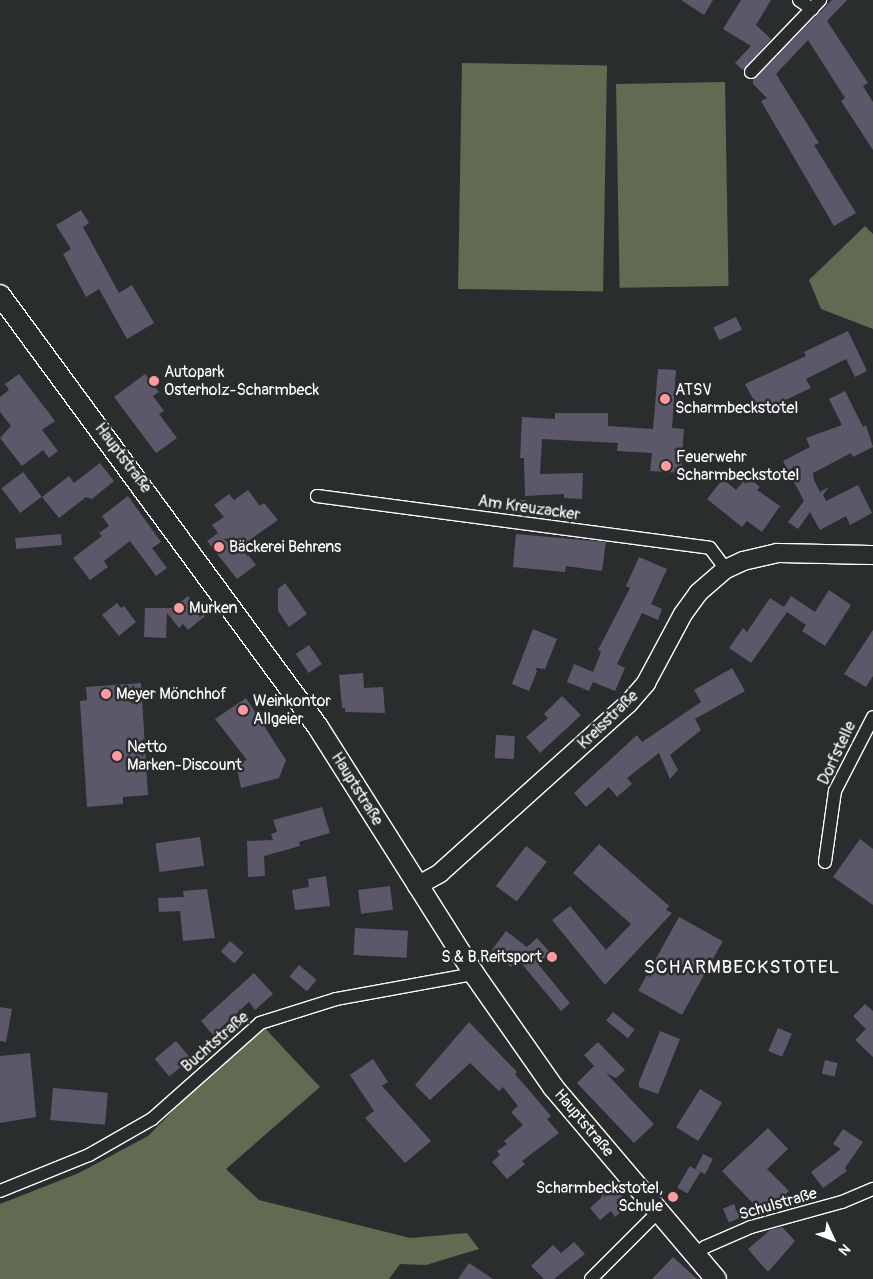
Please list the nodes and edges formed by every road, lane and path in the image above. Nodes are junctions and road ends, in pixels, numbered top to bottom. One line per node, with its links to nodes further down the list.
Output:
1 (799, 0): 2 (street)
2 (816, 4): 3 (street)
3 (751, 72)
4 (0, 295): 10 (main road, Hauptstraße)
5 (317, 496): 7 (street, Am Kreuzacker)
6 (873, 555): 7 (street, Kreisstraße)
7 (726, 570): 10 (street, Kreisstraße)
8 (873, 718): 9 (street, Dorfstelle)
9 (825, 862)
10 (417, 886): 11 (main road, Hauptstraße)
11 (474, 974): 13 (street, Buchtstraße); 14 (main road, Hauptstraße)
12 (873, 1189): 15 (street, Schulstraße)
13 (0, 1191)
14 (659, 1211): 15 (main road, Hauptstraße); 16 (street)
15 (695, 1255): 17 (main road, Hauptstraße)
16 (591, 1279)
17 (716, 1279)

